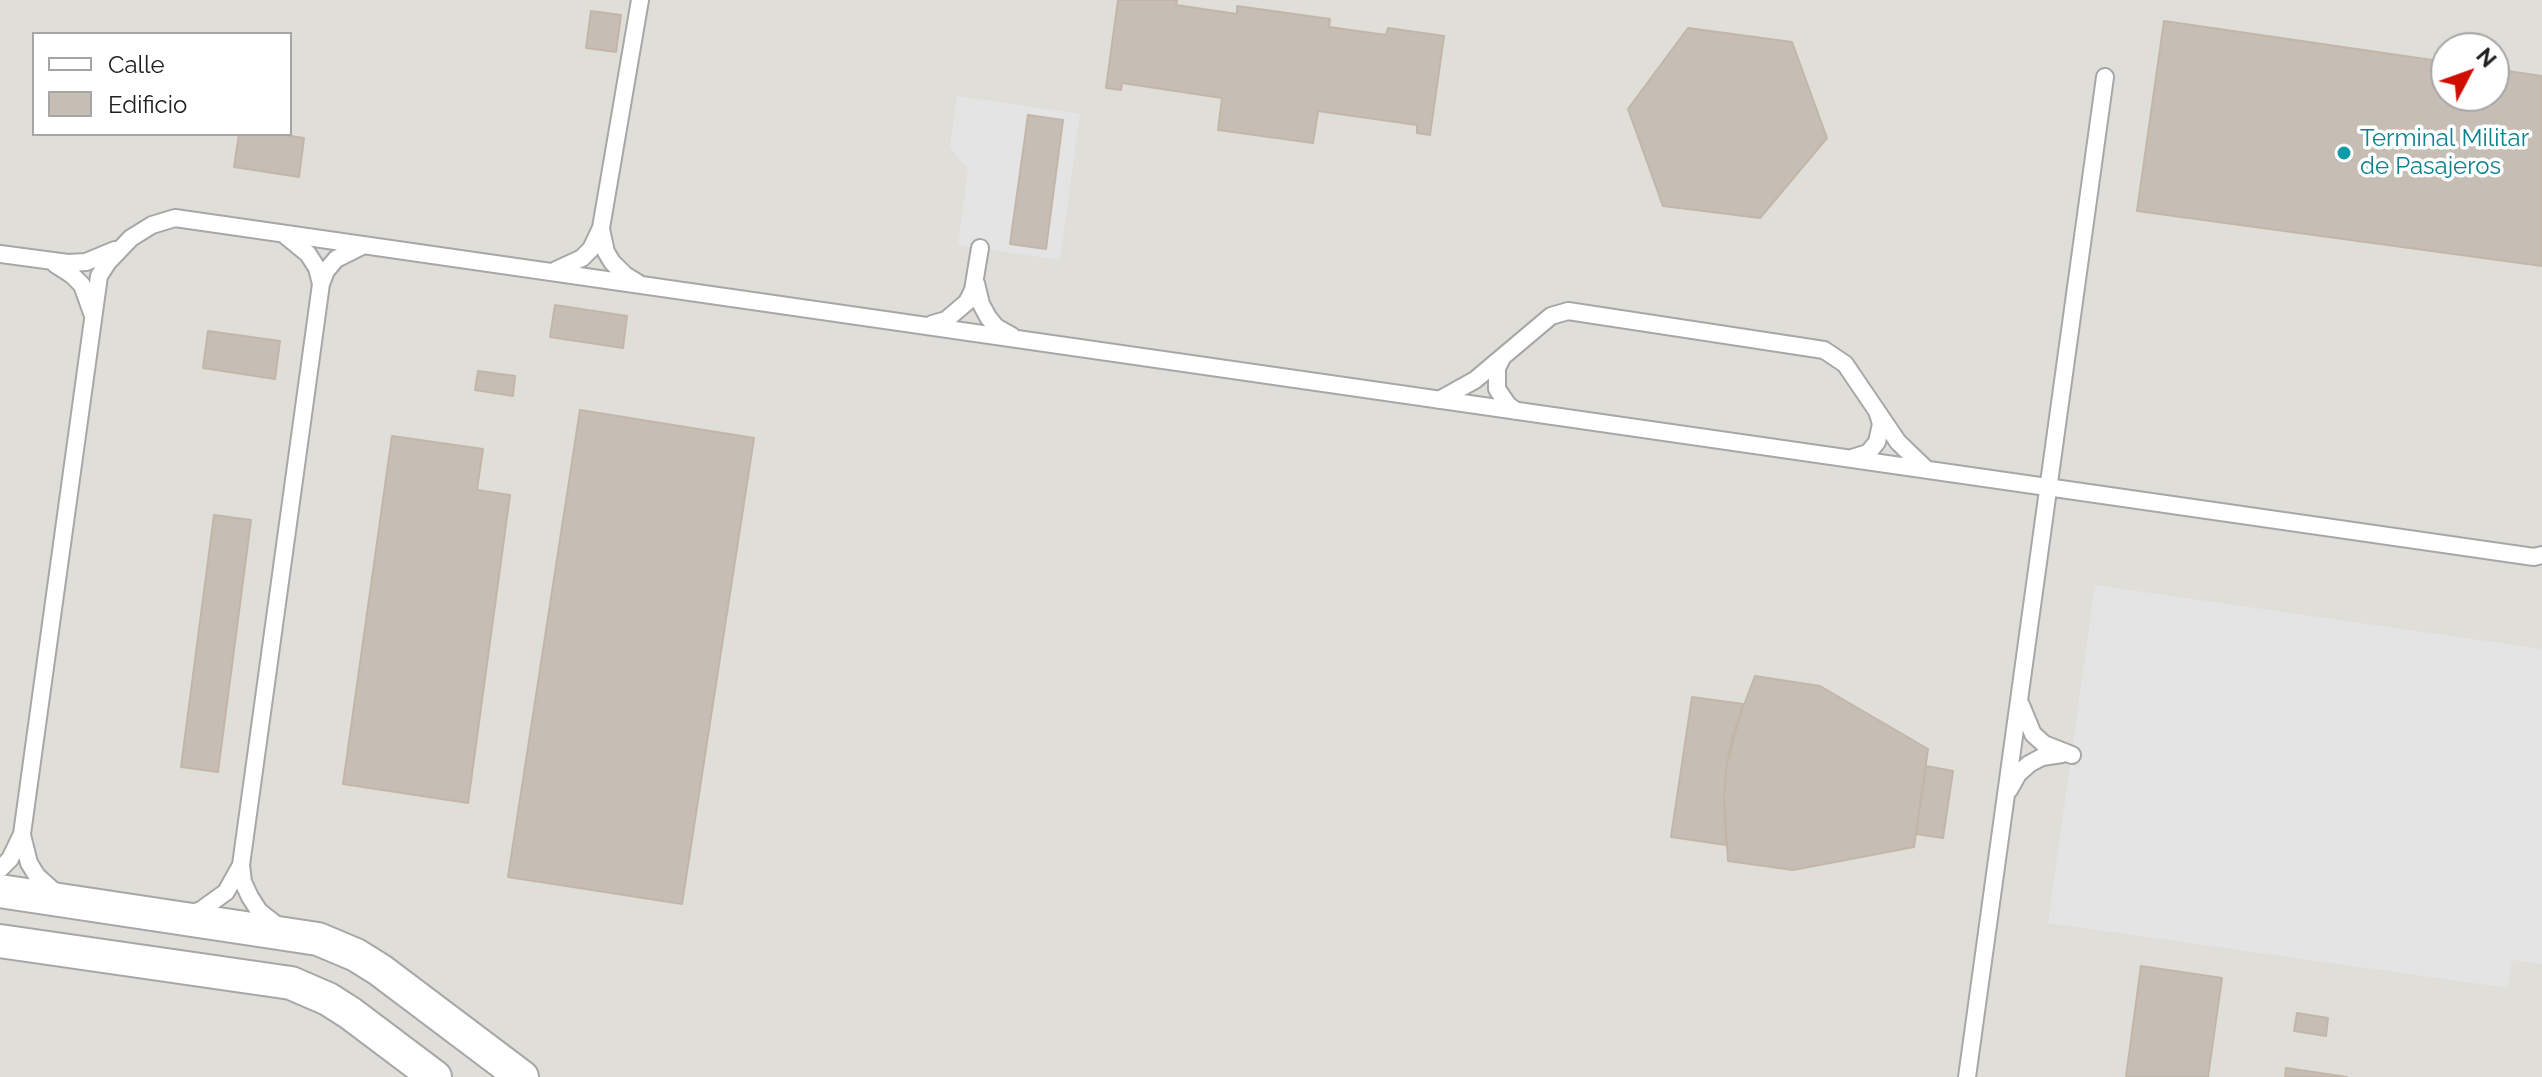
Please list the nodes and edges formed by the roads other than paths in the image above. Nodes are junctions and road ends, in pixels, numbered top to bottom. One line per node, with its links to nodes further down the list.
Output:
1 (640, 0): 3 (lane)
2 (2105, 77): 23 (lane)
3 (601, 228): 10 (lane); 13 (lane)
4 (281, 233): 5 (lane); 7 (lane); 12 (lane)
5 (364, 245): 10 (lane); 12 (lane)
6 (980, 248): 11 (lane)
7 (119, 249): 9 (lane); 14 (lane)
8 (0, 254): 9 (lane)
9 (50, 262): 14 (lane)
10 (542, 271): 13 (lane)
11 (976, 277): 15 (lane); 16 (lane)
12 (321, 284): 28 (lane)
13 (640, 285): 15 (lane)
14 (93, 321): 27 (lane)
15 (918, 325): 16 (lane)
16 (1019, 339): 18 (lane)
17 (1502, 358): 18 (lane); 19 (lane); 20 (lane)
18 (1439, 400): 19 (lane)
19 (1516, 411): 21 (lane)
20 (1878, 414): 21 (lane); 22 (lane)
21 (1842, 458): 22 (lane)
22 (1927, 470): 23 (lane)
23 (2049, 487): 24 (lane); 25 (lane)
24 (2542, 555)
25 (2021, 692): 26 (lane); 26 (lane)
26 (2005, 800): 37 (lane)
27 (22, 834): 29 (lane); 31 (lane)
28 (241, 865): 32 (lane); 33 (lane)
29 (0, 869)
30 (0, 891): 31 (street)
31 (72, 902): 32 (street)
32 (170, 916): 33 (street)
33 (298, 934): 36 (street)
34 (0, 941): 35 (street)
35 (435, 1077)
36 (522, 1077)
37 (1967, 1077)

